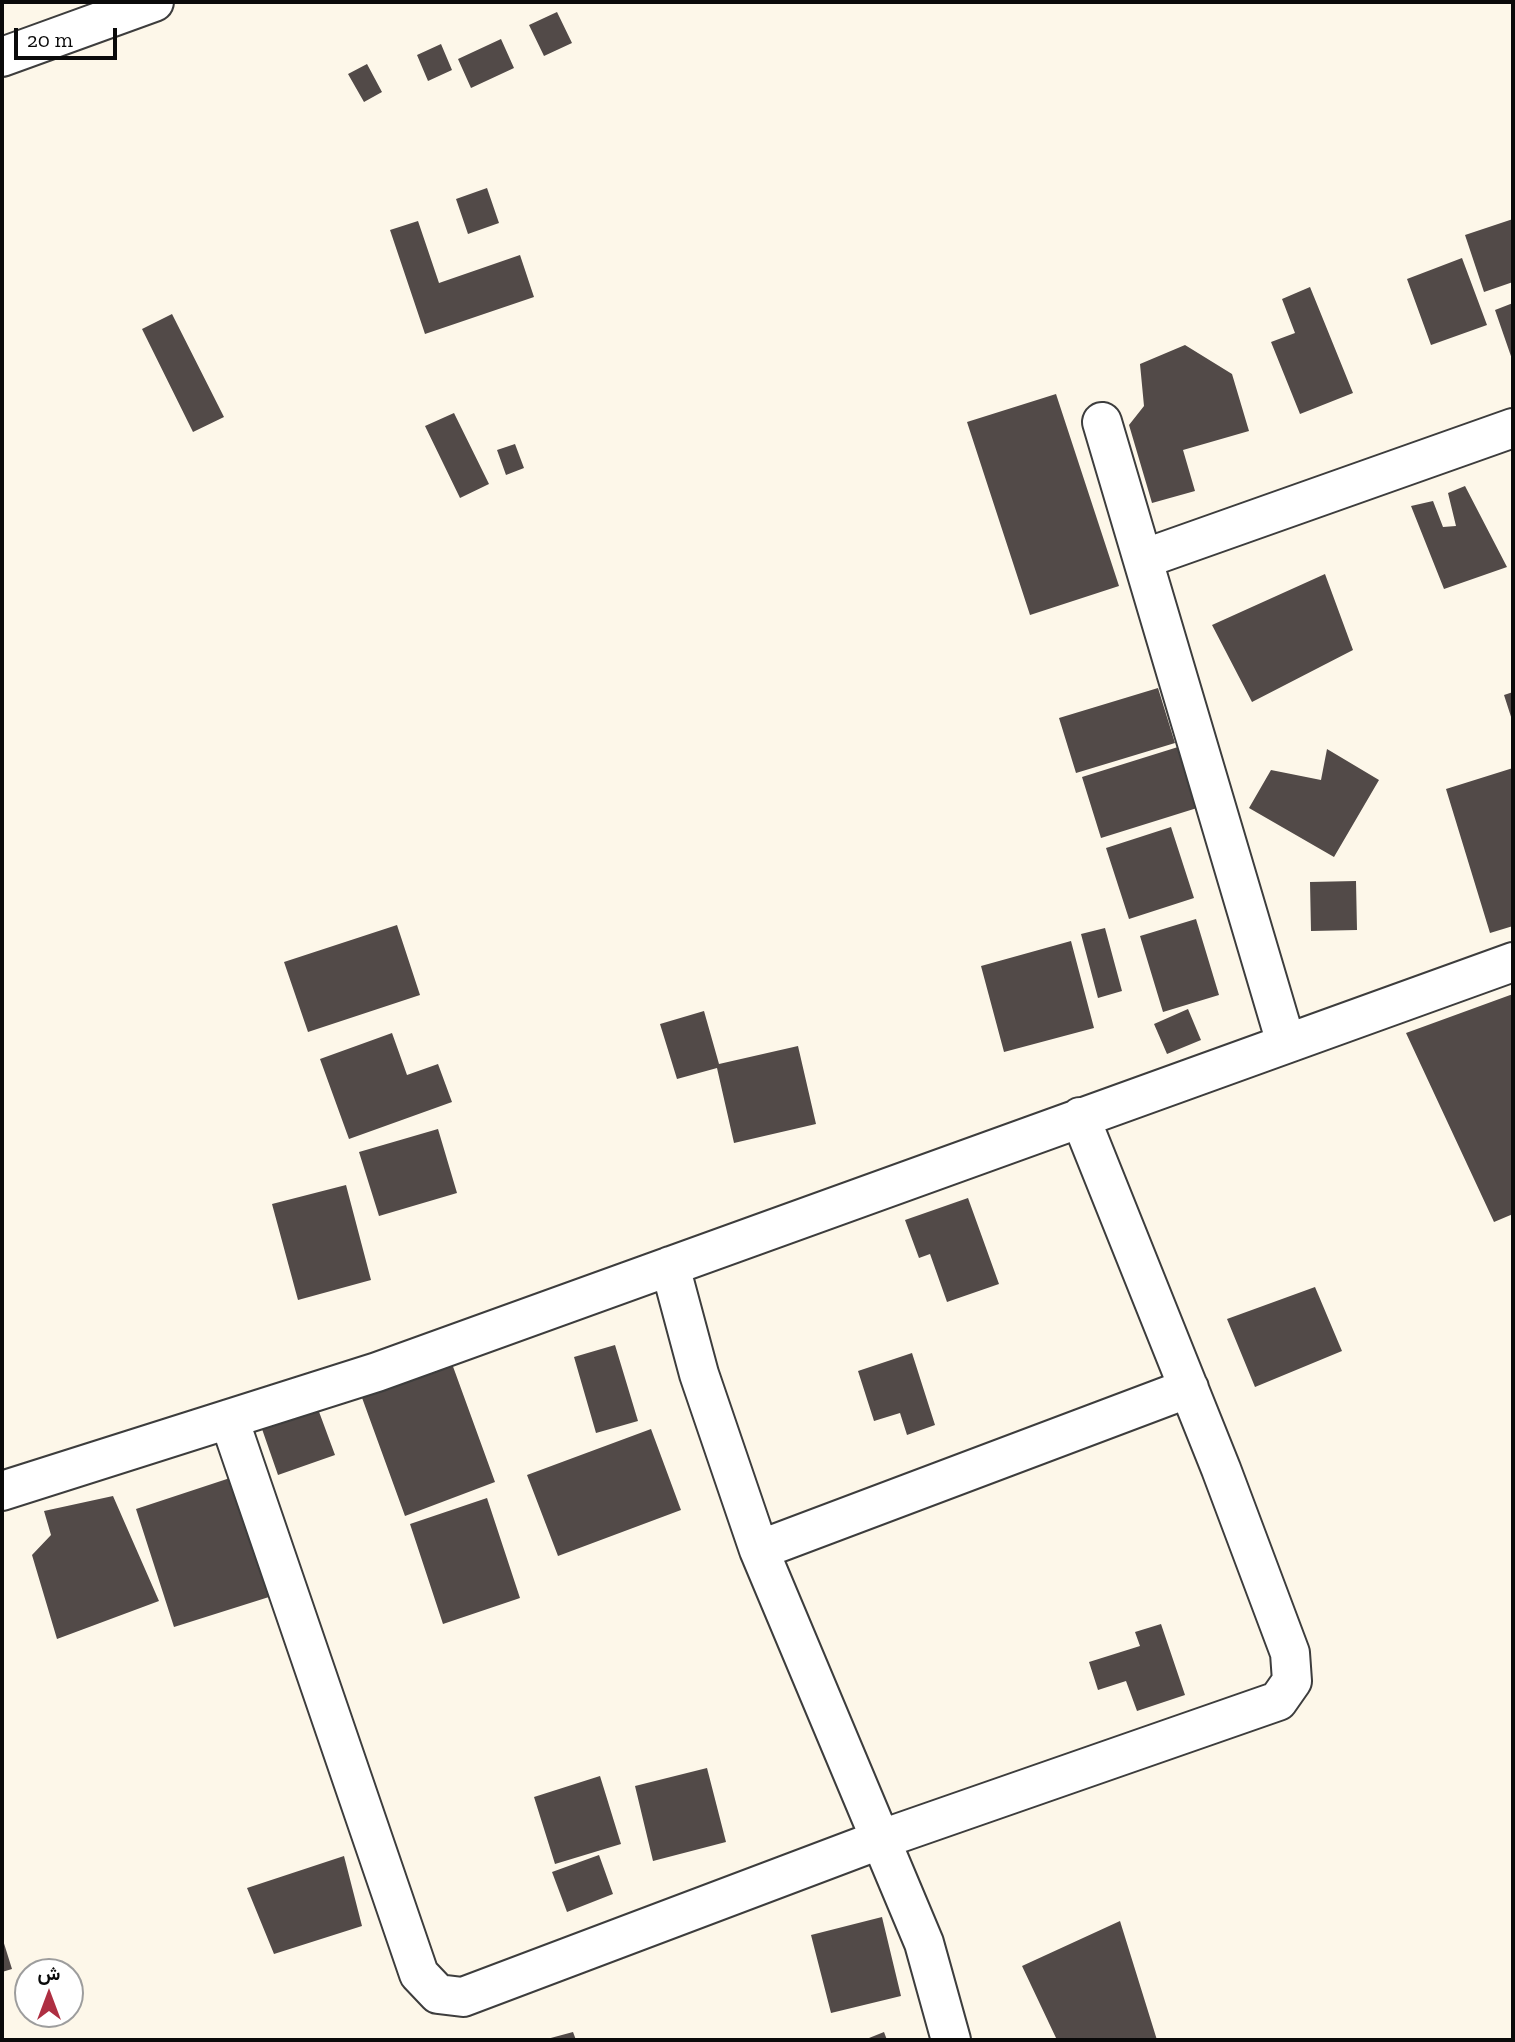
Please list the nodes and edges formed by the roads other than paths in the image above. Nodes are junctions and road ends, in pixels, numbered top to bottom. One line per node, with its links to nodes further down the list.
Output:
1 (154, 2): 2 (street)
2 (2, 57)
3 (1102, 422): 5 (street)
4 (1513, 428): 5 (street)
5 (1143, 559): 7 (street)
6 (1513, 962): 7 (street)
7 (1286, 1043): 8 (street)
8 (1080, 1117): 9 (street); 10 (street)
9 (670, 1266): 11 (street); 13 (street)
10 (1189, 1388): 13 (street); 14 (street)
11 (229, 1419): 12 (street); 14 (street)
12 (2, 1491)
13 (759, 1550): 14 (street)
14 (879, 1840): 15 (street)
15 (951, 2040)

